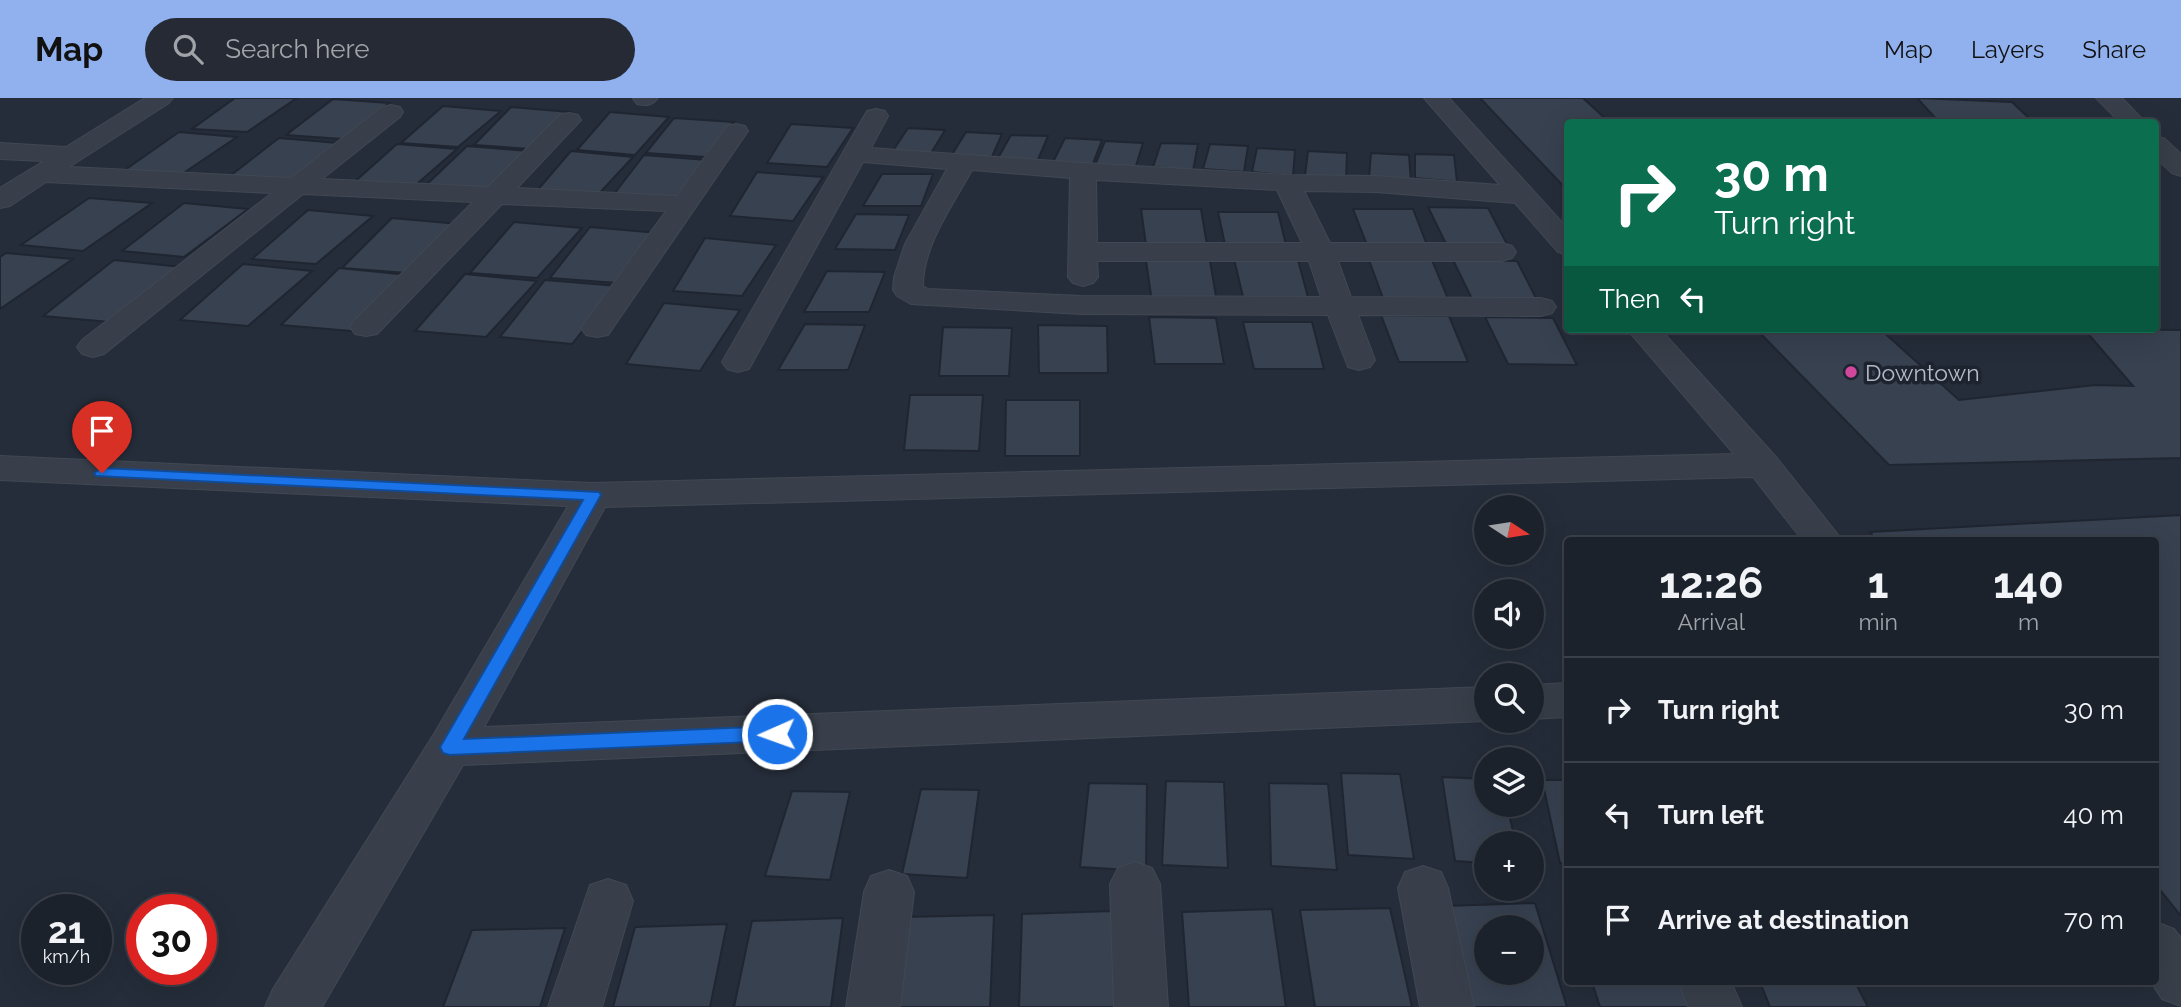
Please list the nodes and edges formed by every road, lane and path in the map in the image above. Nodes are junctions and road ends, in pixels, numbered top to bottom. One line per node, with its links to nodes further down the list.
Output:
1 (161, 98): 12 (street)
2 (1436, 98): 19 (street)
3 (2108, 98): 6 (street)
4 (391, 112): 18 (street)
5 (876, 116): 11 (street)
6 (2130, 119)
7 (569, 120): 20 (street)
8 (736, 131): 22 (street)
9 (2159, 147): 14 (street)
10 (0, 151): 12 (street)
11 (854, 154): 13 (street); 35 (street)
12 (71, 155): 16 (street)
13 (964, 163): 15 (street); 27 (street)
14 (2181, 169)
15 (1083, 171): 17 (street); 24 (street)
16 (41, 174): 18 (street); 21 (street)
17 (1287, 183): 19 (street); 26 (street)
18 (298, 187): 20 (street); 33 (street)
19 (1521, 195): 23 (street)
20 (492, 196): 22 (street); 30 (street)
21 (0, 200)
22 (684, 204): 31 (street)
23 (1564, 242)
24 (1084, 252): 26 (street); 27 (street)
25 (1502, 252): 26 (street)
26 (1321, 254): 28 (street)
27 (1081, 305): 28 (street)
28 (1341, 307): 29 (street); 34 (street)
29 (1541, 307)
30 (366, 327)
31 (597, 328)
32 (1647, 333): 36 (street)
33 (93, 348)
34 (1359, 360)
35 (738, 362)
36 (1763, 465): 38 (street); 39 (street)
37 (7, 474): 38 (street)
38 (593, 495): 43 (street)
39 (1821, 537)
40 (1564, 700): 41 (street)
41 (1544, 701)
42 (1474, 704): 43 (street)
43 (450, 747): 51 (street)
44 (1135, 884): 54 (street)
45 (1423, 888): 55 (street)
46 (889, 892): 53 (street)
47 (608, 901): 52 (street)
48 (2159, 950): 49 (street)
49 (2181, 981)
50 (1706, 985): 56 (street)
51 (292, 1007)
52 (575, 1007)
53 (873, 1007)
54 (1141, 1007)
55 (1447, 1007)
56 (1715, 1007)

